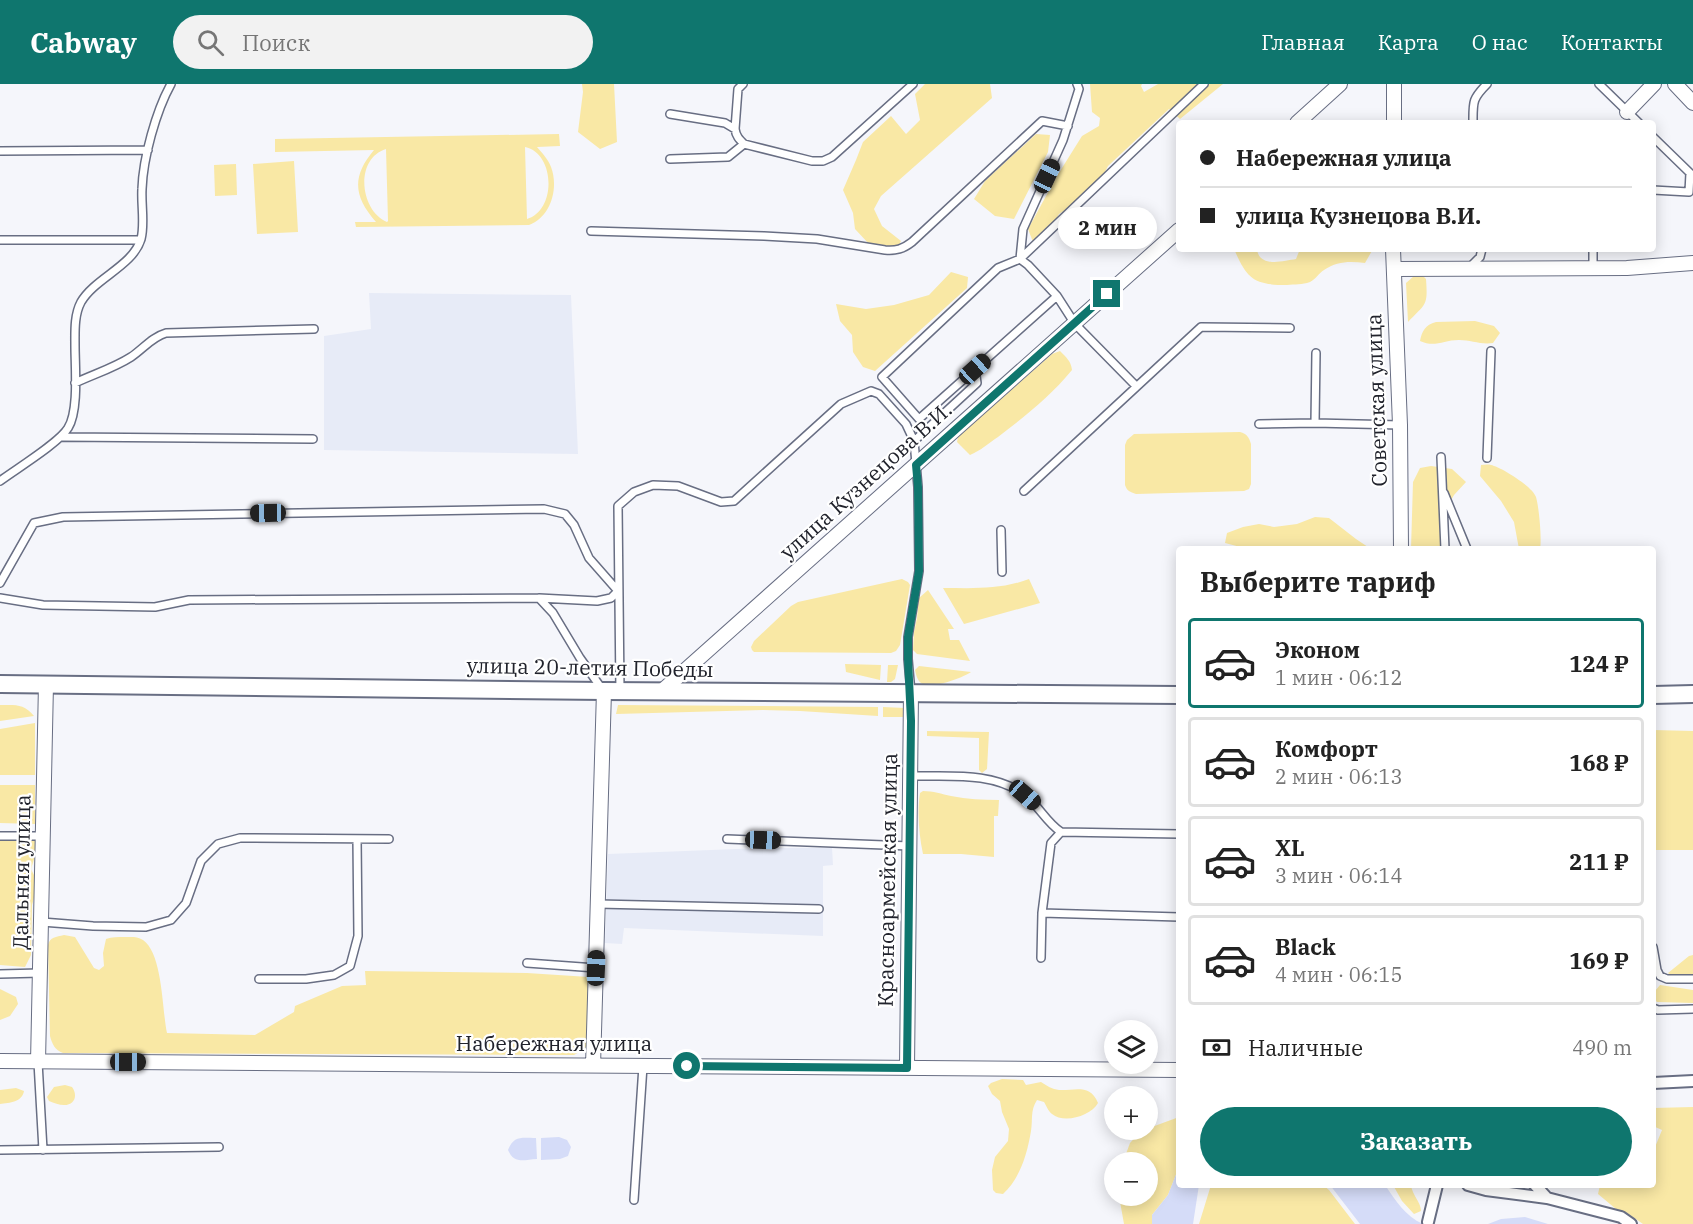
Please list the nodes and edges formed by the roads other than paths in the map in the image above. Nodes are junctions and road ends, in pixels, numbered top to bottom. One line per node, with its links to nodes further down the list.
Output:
1 (171, 84): 23 (lane)
2 (913, 84): 22 (lane)
3 (1204, 84): 34 (lane)
4 (1340, 84): 15 (street)
5 (1394, 84): 16 (street)
6 (1487, 84): 17 (lane)
7 (1599, 84): 13 (lane)
8 (1654, 84): 13 (street)
9 (1675, 84): 12 (street)
10 (738, 86): 20 (lane)
11 (1080, 86): 19 (lane)
12 (1693, 103)
13 (1628, 112): 18 (lane)
14 (670, 114): 20 (lane)
15 (1300, 120)
16 (1394, 120)
17 (1473, 120)
18 (1636, 120)
19 (1068, 126): 27 (lane); 34 (lane)
20 (735, 129): 22 (lane)
21 (1656, 140): 26 (lane)
22 (744, 144): 25 (lane)
23 (148, 150): 24 (lane); 30 (lane)
24 (0, 151)
25 (670, 159)
26 (1656, 190)
27 (591, 231)
28 (1176, 233): 40 (street, улица Кузнецова В.И.)
29 (0, 240): 30 (lane)
30 (140, 240): 46 (lane)
31 (1393, 252): 38 (street, Советская улица)
32 (1481, 252): 36 (lane)
33 (1593, 252): 37 (lane)
34 (1020, 259): 39 (lane); 45 (lane)
35 (1693, 264): 37 (street)
36 (1468, 268): 37 (street); 38 (street)
37 (1593, 268)
38 (1394, 269): 50 (street, Советская улица)
39 (1057, 296): 40 (lane); 45 (lane)
40 (1075, 324): 47 (lane); 56 (street, улица Кузнецова В.И.)
41 (1290, 328): 47 (lane)
42 (314, 329): 46 (lane)
43 (1491, 351): 55 (lane)
44 (1316, 353): 48 (lane)
45 (975, 369): 53 (lane)
46 (75, 383): 51 (lane)
47 (1136, 386): 59 (lane)
48 (1315, 423): 49 (lane); 50 (lane)
49 (1259, 424)
50 (1400, 424): 61 (street, Советская улица)
51 (62, 437): 52 (lane); 57 (lane)
52 (313, 439)
53 (914, 441): 56 (lane); 66 (lane)
54 (1441, 457): 58 (lane)
55 (1487, 458)
56 (916, 465): 72 (street, улица Кузнецова В.И.); 73 (lane)
57 (0, 481)
58 (1443, 489): 62 (lane); 63 (lane)
59 (1024, 491)
60 (1001, 530): 64 (lane)
61 (1401, 546)
62 (1445, 546)
63 (1466, 546)
64 (1002, 572)
65 (0, 583): 66 (lane)
66 (618, 591): 68 (lane); 71 (lane)
67 (0, 598): 68 (lane)
68 (539, 598): 71 (lane)
69 (0, 684): 70 (street, улица 20-летия Победы)
70 (46, 684): 71 (street, улица 20-летия Победы); 81 (street, Дальняя улица)
71 (612, 691): 72 (street, улица 20-летия Победы); 86 (street)
72 (662, 691): 73 (street, улица 20-летия Победы)
73 (911, 693): 74 (street, улица 20-летия Победы); 77 (street, Красноармейская улица)
74 (1176, 694)
75 (1693, 694): 76 (street)
76 (1656, 695)
77 (910, 776): 78 (lane); 85 (street, Красноармейская улица)
78 (1060, 832): 79 (lane); 88 (lane)
79 (1176, 834)
80 (0, 836): 81 (lane)
81 (43, 836): 90 (street, Дальняя улица)
82 (727, 838): 85 (lane)
83 (357, 839): 84 (lane); 90 (lane); 99 (lane)
84 (388, 839)
85 (910, 846): 107 (street, Красноармейская улица)
86 (598, 904): 87 (lane); 94 (street)
87 (819, 909)
88 (1042, 913): 89 (lane); 91 (lane)
89 (1176, 917)
90 (42, 922): 96 (street, Дальняя улица)
91 (1041, 958)
92 (527, 963): 94 (lane)
93 (1656, 964): 97 (lane)
94 (596, 968): 105 (street)
95 (0, 974): 96 (lane)
96 (40, 974): 104 (street, Дальняя улица)
97 (1660, 976): 98 (lane); 100 (lane)
98 (1693, 978)
99 (259, 979)
100 (1656, 979)
101 (1656, 1009): 102 (lane)
102 (1693, 1009)
103 (0, 1062): 104 (street, Набережная улица)
104 (38, 1062): 105 (street, Набережная улица); 113 (lane)
105 (593, 1066): 106 (street, Набережная улица)
106 (643, 1066): 107 (street, Набережная улица); 118 (lane)
107 (907, 1068): 108 (street, Набережная улица)
108 (1176, 1070)
109 (1693, 1081): 110 (street)
110 (1656, 1083)
111 (219, 1147): 113 (lane)
112 (0, 1150): 113 (lane)
113 (43, 1150)
114 (1436, 1188): 119 (street)
115 (1479, 1188): 117 (street)
116 (1538, 1188): 117 (street)
117 (1547, 1198): 120 (street)
118 (634, 1200)
119 (1428, 1222)
120 (1631, 1224)

